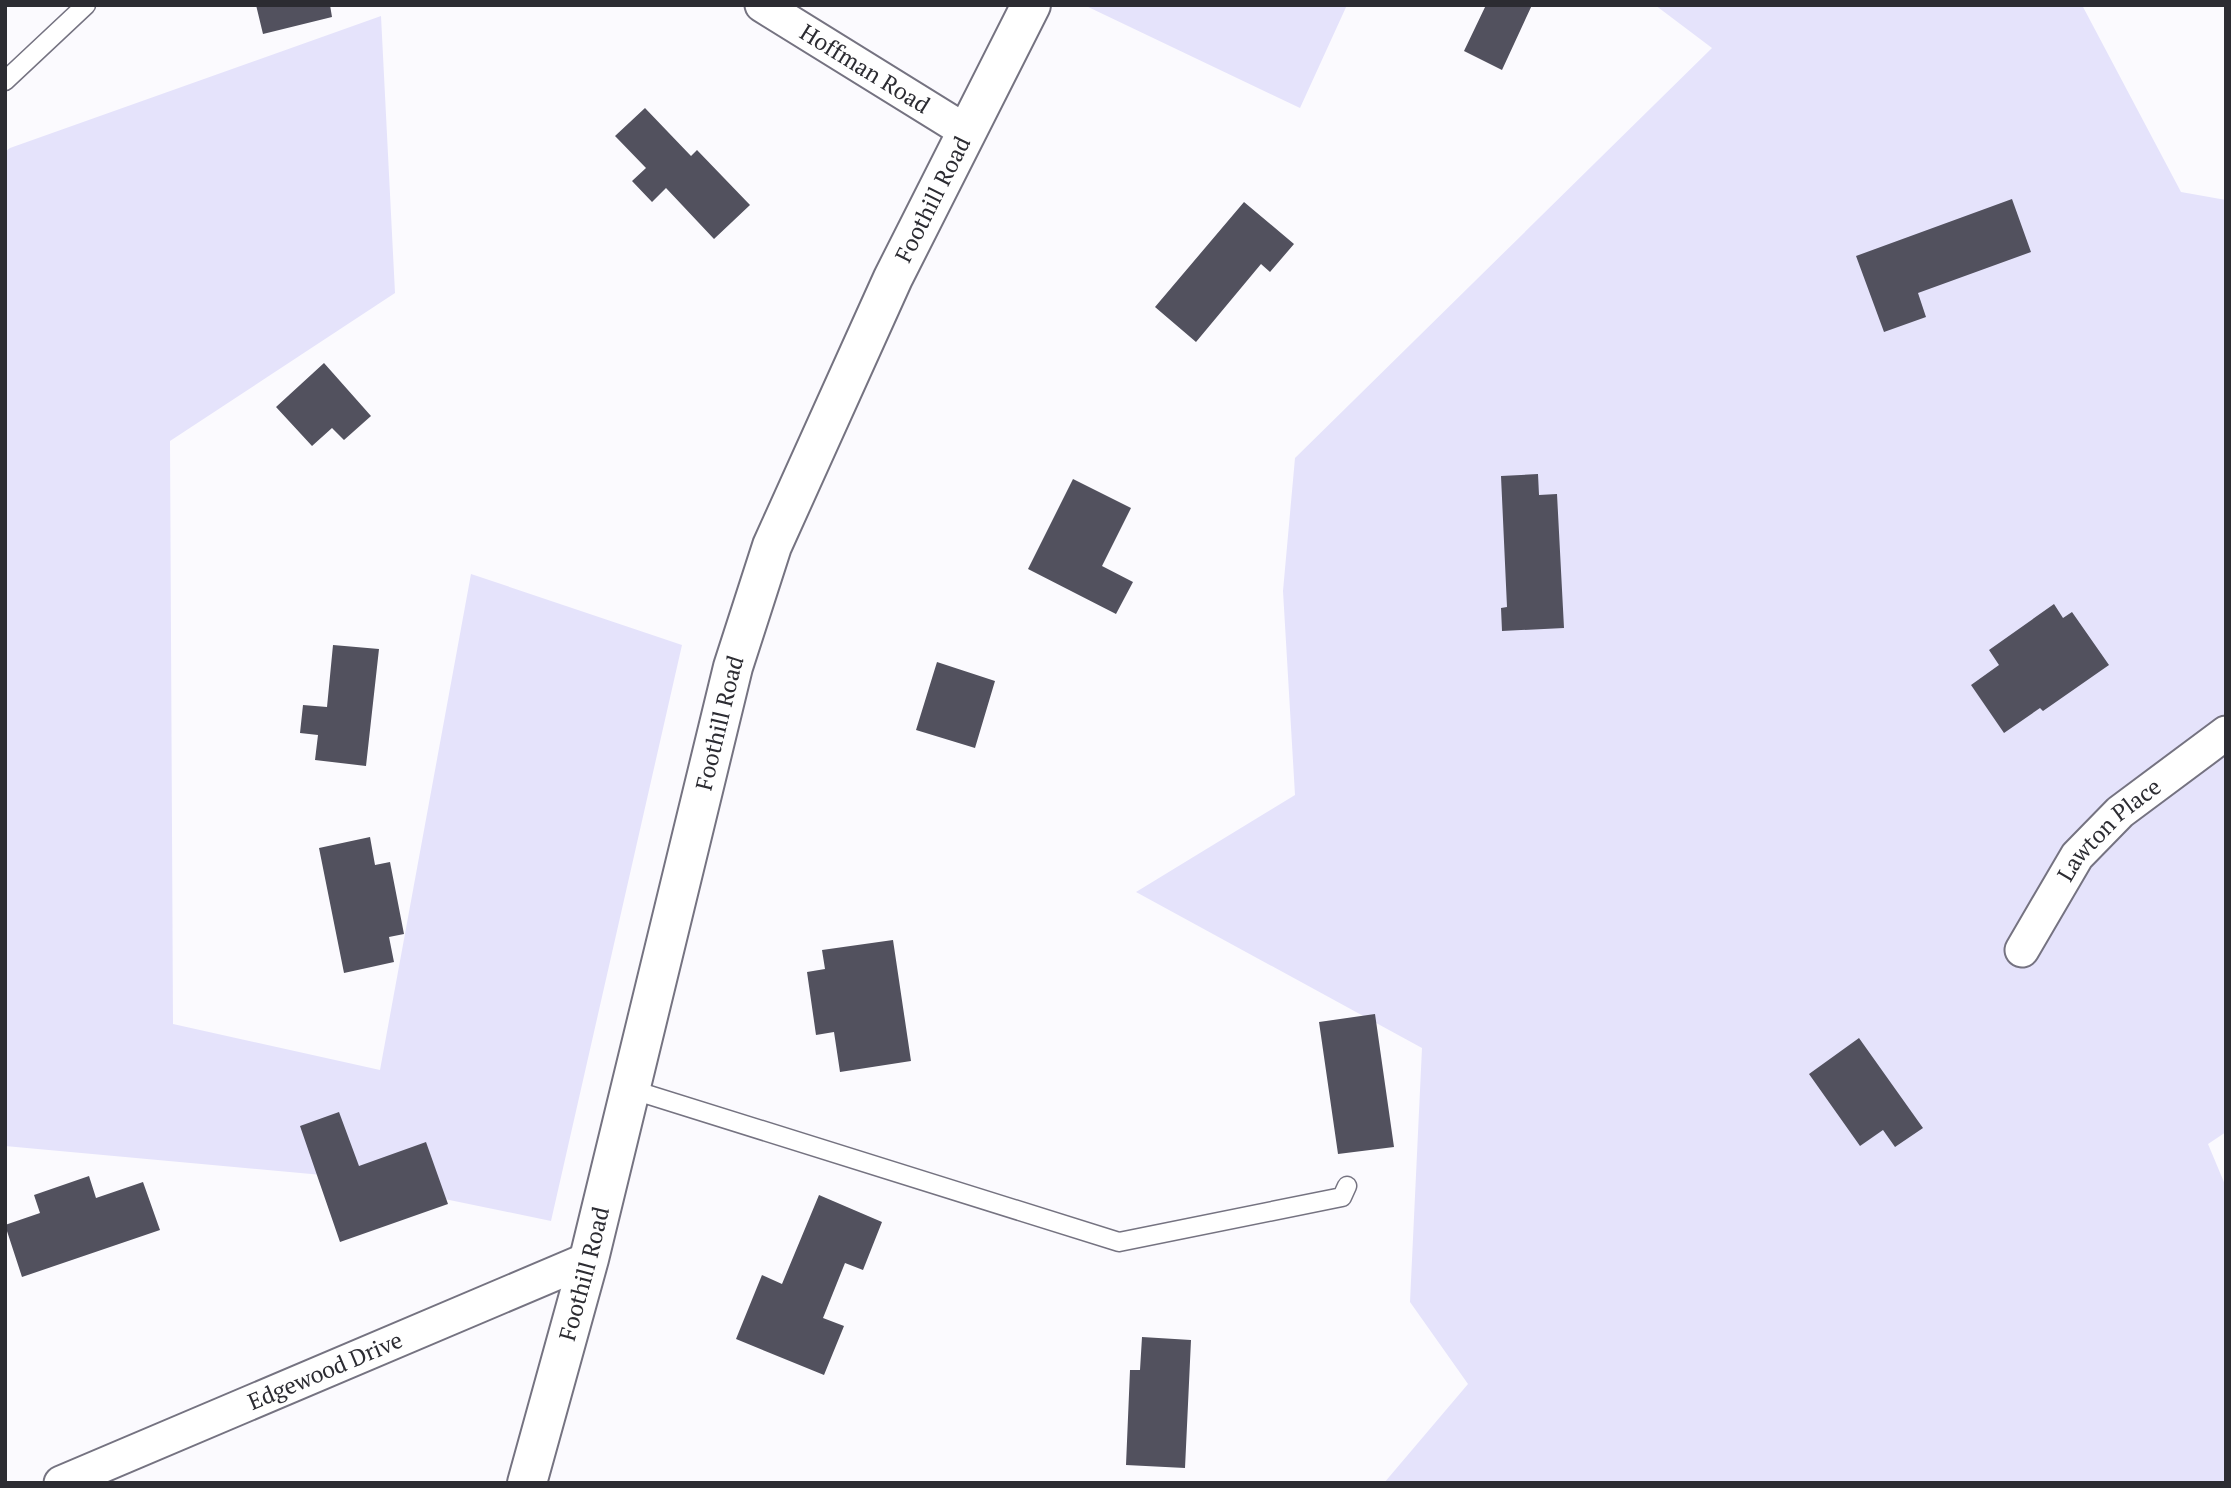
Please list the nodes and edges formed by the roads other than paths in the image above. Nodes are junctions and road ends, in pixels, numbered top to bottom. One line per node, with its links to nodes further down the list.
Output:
1 (86, 5): 4 (lane)
2 (762, 5): 5 (street, Hoffman Road)
3 (1031, 5): 5 (street, Foothill Road)
4 (5, 81)
5 (967, 132): 8 (street, Foothill Road)
6 (2226, 733): 7 (street, Lawton Place)
7 (2022, 950)
8 (630, 1089): 9 (lane); 10 (street, Foothill Road)
9 (1347, 1186)
10 (589, 1259): 11 (street, Edgewood Drive); 12 (street, Foothill Road)
11 (61, 1483)
12 (527, 1483)

